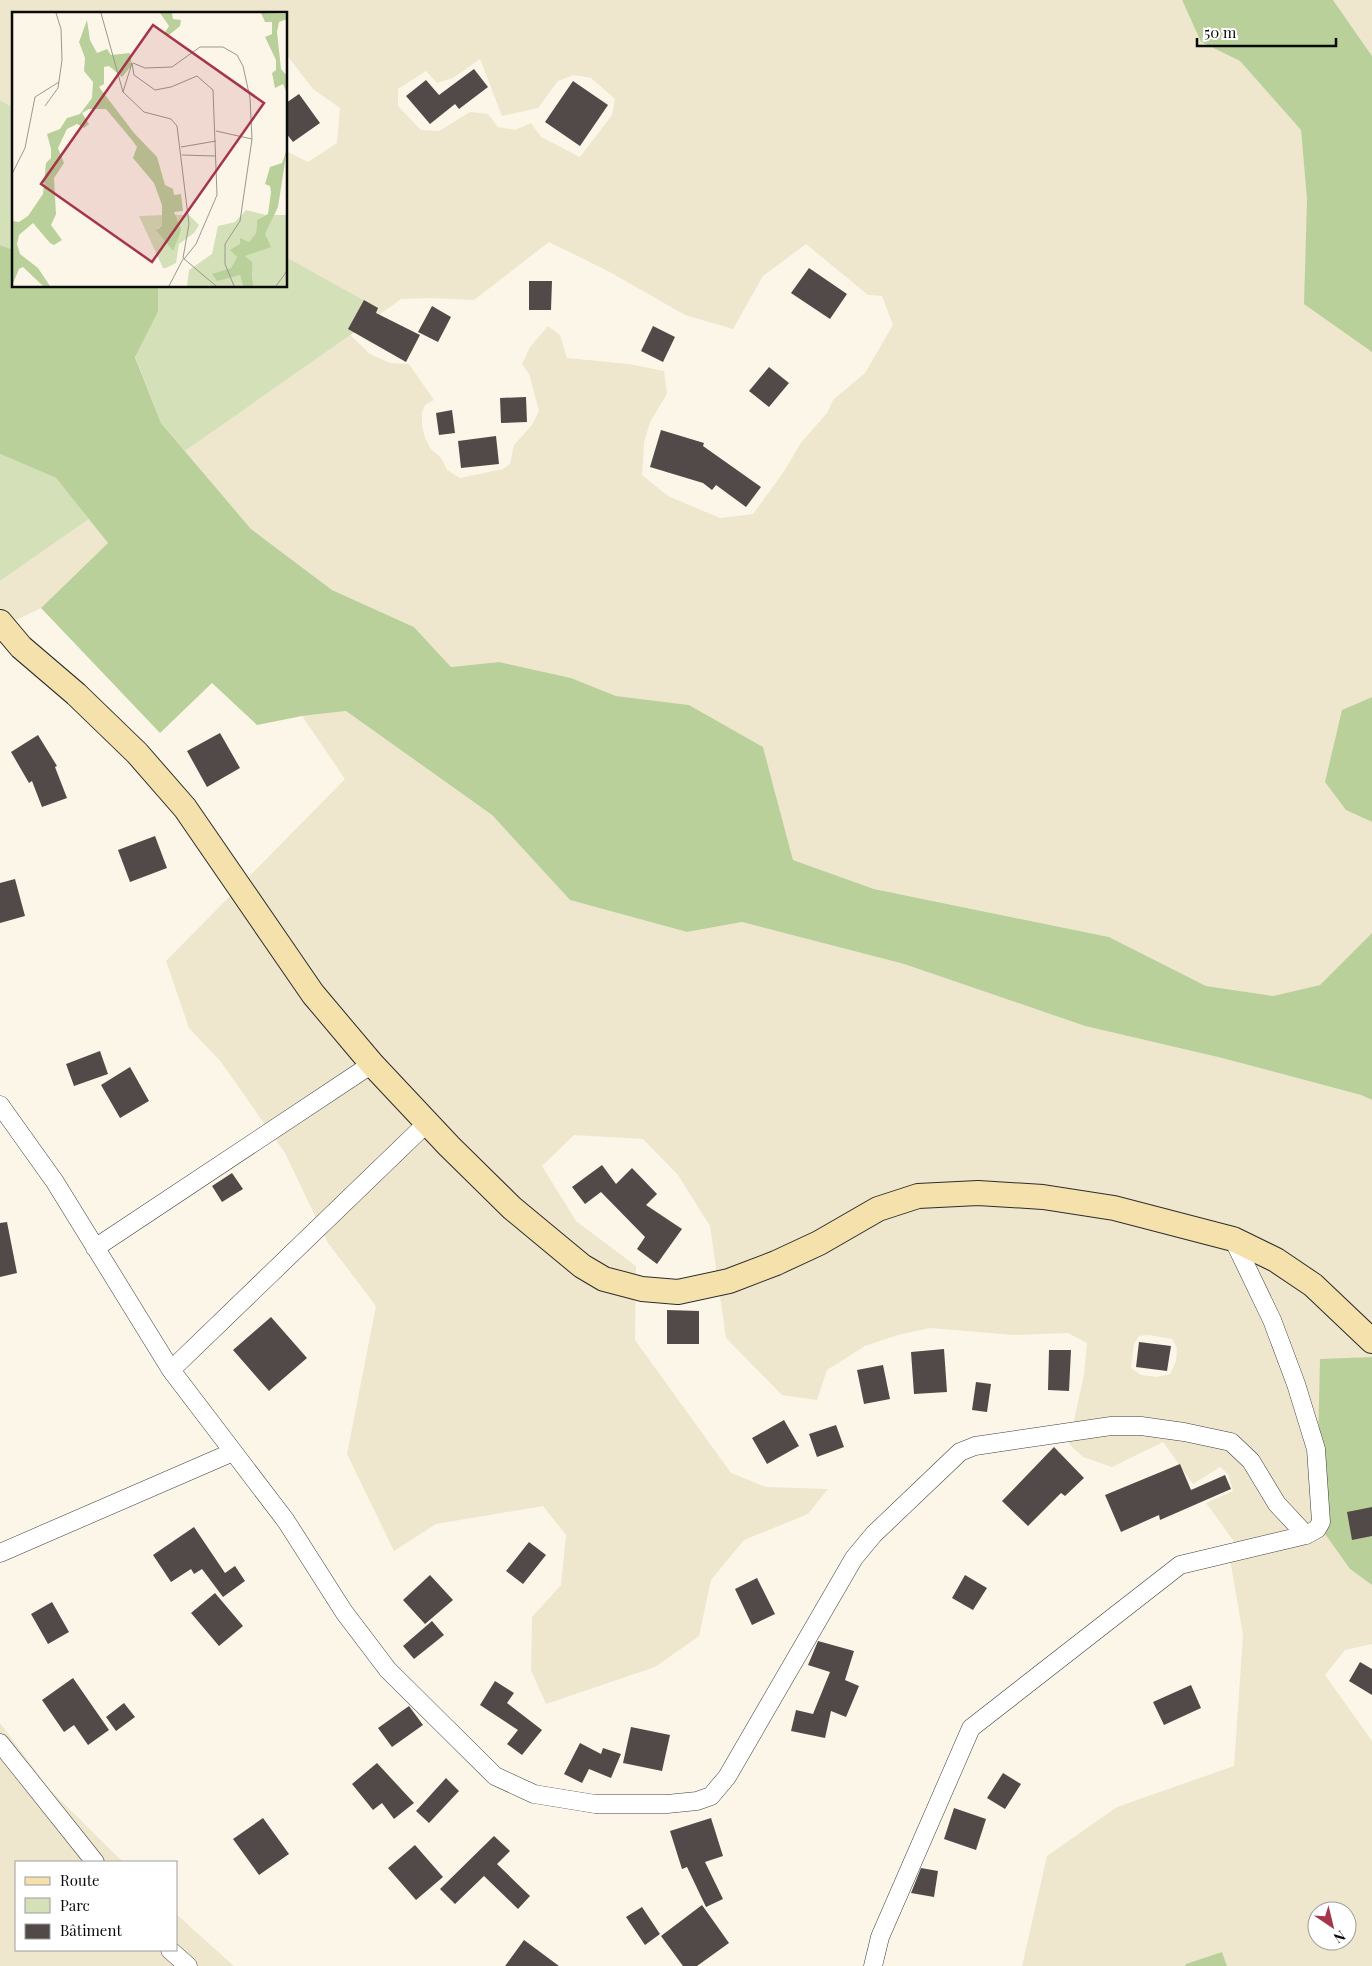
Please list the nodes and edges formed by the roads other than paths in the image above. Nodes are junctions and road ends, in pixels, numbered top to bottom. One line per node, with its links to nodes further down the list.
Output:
1 (0, 622): 2 (street)
2 (372, 1064): 4 (street); 6 (street)
3 (0, 1105): 6 (street)
4 (427, 1123): 5 (street); 8 (street)
5 (1233, 1240): 7 (street); 10 (street)
6 (95, 1248): 8 (street)
7 (1372, 1341)
8 (171, 1370): 9 (street)
9 (233, 1452): 10 (street); 11 (street)
10 (1306, 1536): 16 (street)
11 (0, 1553)
12 (0, 1743): 13 (street)
13 (93, 1861)
14 (171, 1951): 15 (street)
15 (188, 1966)
16 (873, 1966)

